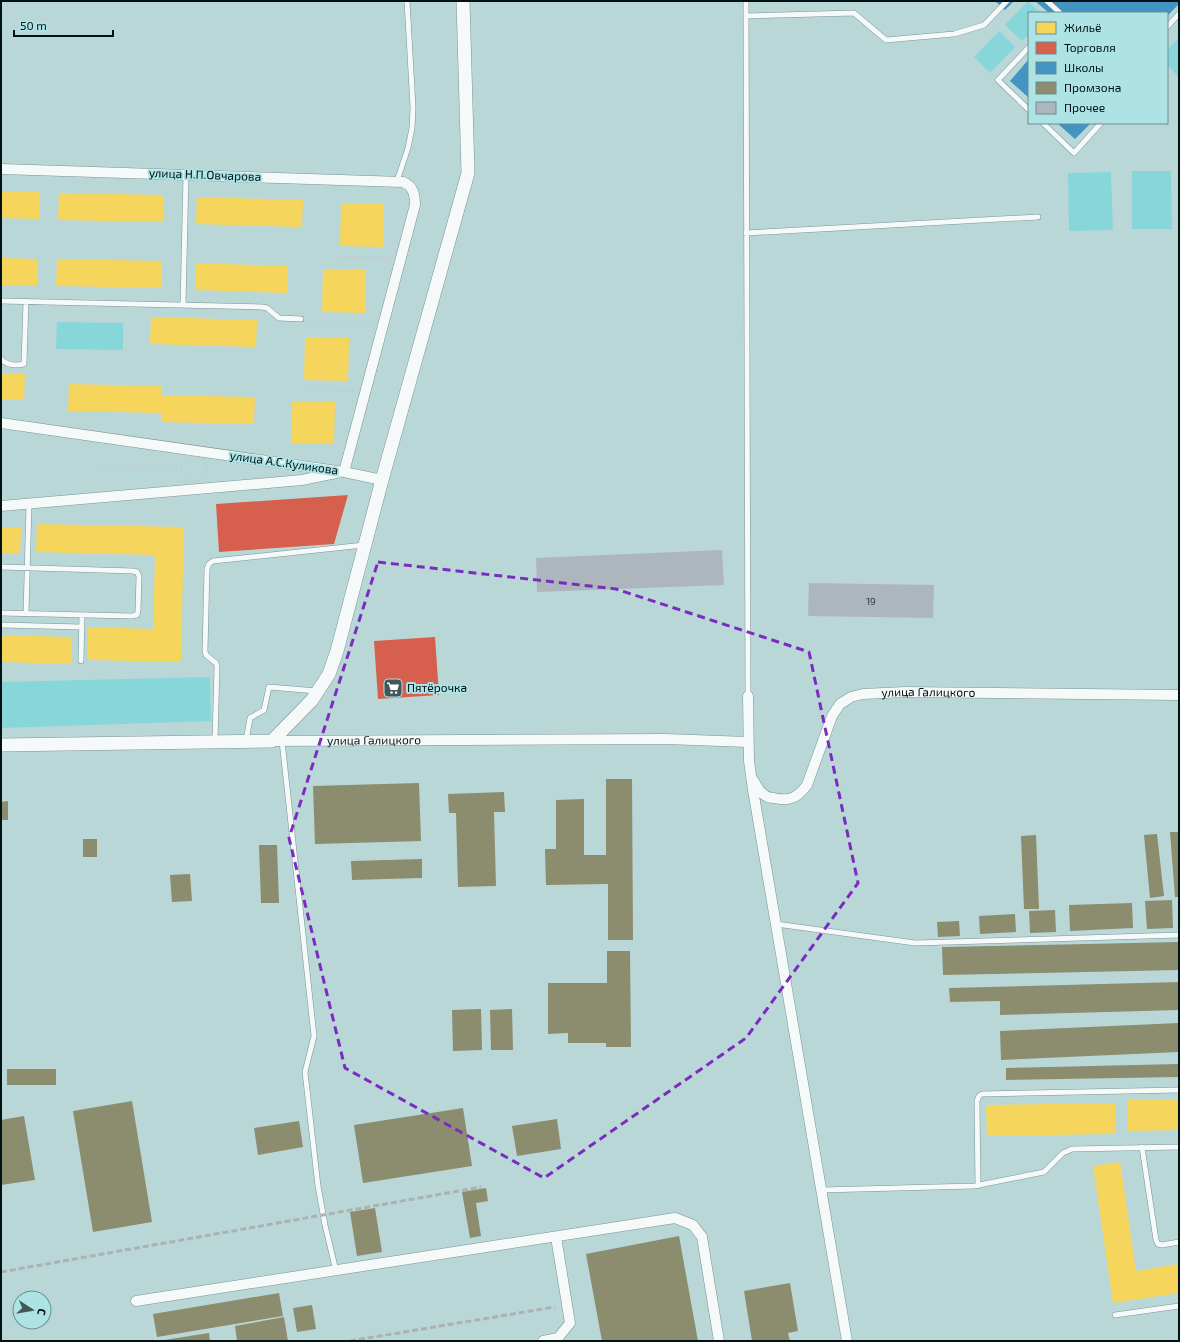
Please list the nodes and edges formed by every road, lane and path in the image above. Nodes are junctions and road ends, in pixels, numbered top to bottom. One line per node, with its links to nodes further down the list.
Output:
1 (407, 1): 16 (lane)
2 (463, 1): 33 (street)
3 (746, 1): 8 (lane)
4 (1047, 1): 6 (lane)
5 (1003, 2): 8 (lane)
6 (1059, 12)
7 (1179, 14): 9 (lane)
8 (746, 16): 18 (lane)
9 (1168, 26)
10 (1028, 48): 11 (lane)
11 (1028, 109)
12 (1044, 124): 13 (lane)
13 (1100, 124)
14 (1, 169): 15 (street, улица Н.П.Овчарова)
15 (186, 175): 16 (street, улица Н.П.Овчарова); 23 (lane)
16 (397, 181): 20 (street, улица Н.П.Овчарова)
17 (1038, 217): 18 (lane)
18 (746, 233): 47 (lane)
19 (340, 256): 20 (path)
20 (401, 258): 25 (street)
21 (1, 301): 22 (lane)
22 (26, 301): 23 (lane); 26 (lane)
23 (183, 305): 24 (lane)
24 (301, 319): 25 (path)
25 (383, 326): 28 (street)
26 (1, 358)
27 (304, 389): 28 (path)
28 (366, 391): 32 (street)
29 (1, 423): 32 (street, улица А.С.Куликова)
30 (100, 466): 31 (path)
31 (181, 469): 31 (path)
32 (344, 472): 33 (street); 34 (street, улица А.С.Куликова)
33 (382, 480): 36 (street)
34 (29, 504): 35 (street, улица А.С.Куликова); 38 (lane)
35 (1, 506)
36 (365, 545): 45 (street); 48 (lane)
37 (1, 568): 38 (lane)
38 (28, 568): 40 (lane); 41 (lane)
39 (1, 613): 40 (lane)
40 (26, 614): 41 (lane)
41 (82, 615): 43 (lane)
42 (1, 625): 43 (lane)
43 (82, 627): 44 (lane)
44 (81, 661)
45 (318, 691): 49 (lane); 50 (street)
46 (1179, 695): 53 (street, улица Галицкого)
47 (748, 696): 51 (street)
48 (215, 741): 49 (street, улица Галицкого); 52 (street, улица Галицкого)
49 (246, 741): 50 (street, улица Галицкого)
50 (277, 741): 51 (street, улица Галицкого); 63 (lane)
51 (748, 742): 53 (street)
52 (1, 745)
53 (751, 776): 54 (street)
54 (776, 924): 55 (lane); 60 (street)
55 (1179, 935)
56 (1179, 1090): 59 (lane)
57 (1142, 1147): 58 (lane); 59 (lane); 62 (lane)
58 (1179, 1147)
59 (978, 1186): 60 (lane)
60 (821, 1190): 69 (street)
61 (556, 1237): 63 (street); 67 (street); 68 (street)
62 (1179, 1242)
63 (336, 1270): 64 (street)
64 (136, 1301)
65 (1179, 1306): 66 (lane)
66 (1115, 1315)
67 (543, 1341)
68 (719, 1341)
69 (847, 1341)

